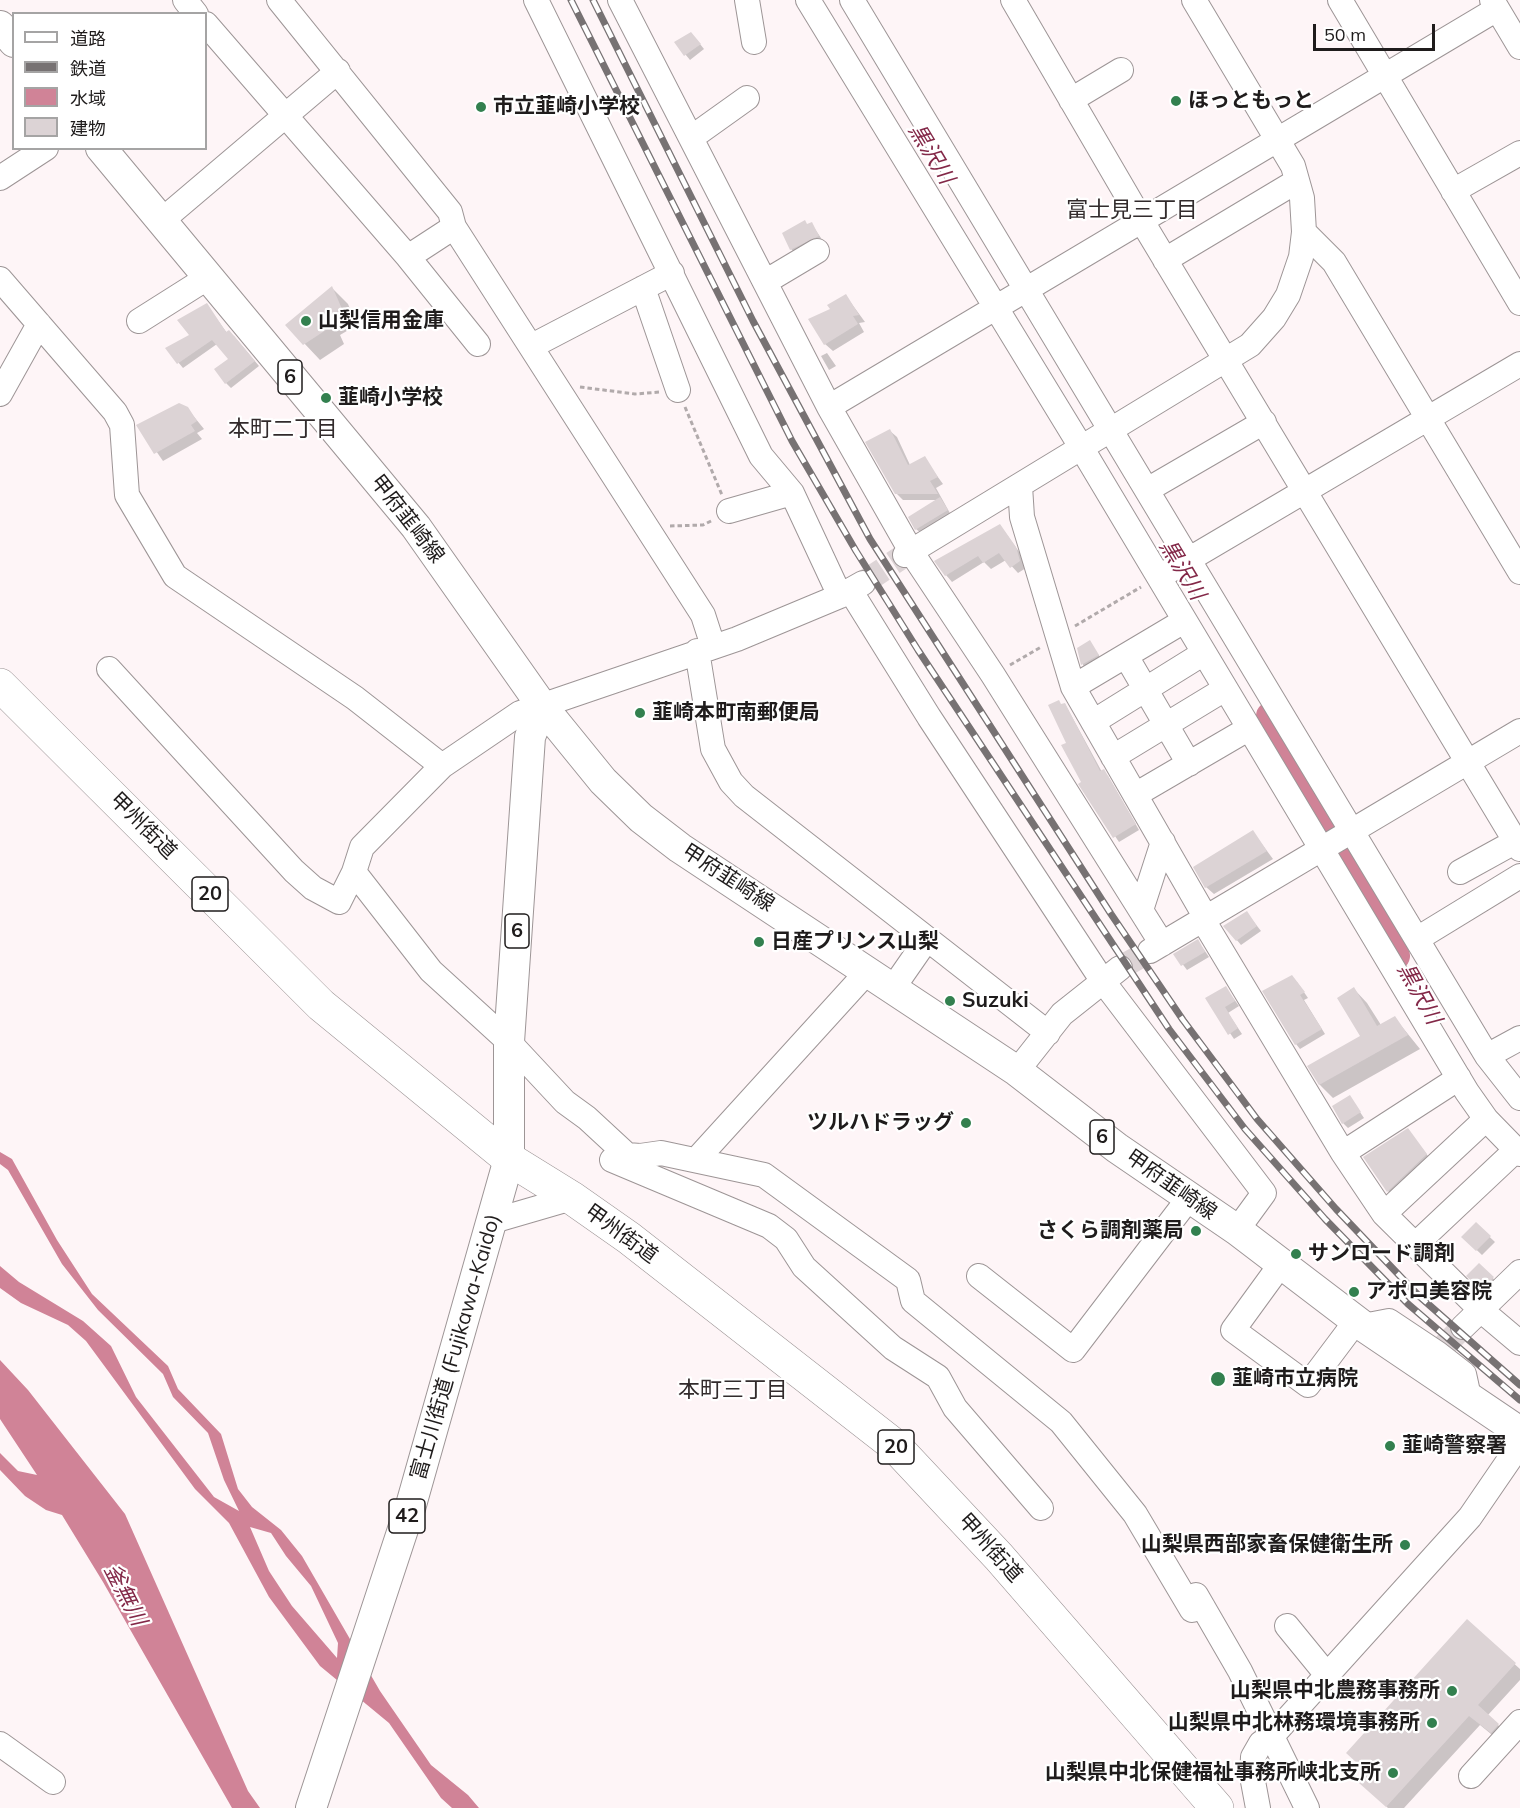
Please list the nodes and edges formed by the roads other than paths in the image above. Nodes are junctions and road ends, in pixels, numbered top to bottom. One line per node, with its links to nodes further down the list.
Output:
1 (185, 0): 12 (street)
2 (279, 0): 19 (street)
3 (620, 0): 24 (street)
4 (747, 0): 16 (street)
5 (808, 0): 46 (street)
6 (852, 0): 44 (street)
7 (1013, 0): 22 (street)
8 (1194, 0): 25 (street)
9 (1340, 0): 20 (street)
10 (541, 2): 39 (street)
11 (1495, 4): 17 (street); 20 (street)
12 (194, 12)
13 (207, 25): 23 (street)
14 (0, 26): 15 (main road)
15 (12, 40)
16 (754, 42)
17 (1520, 46)
18 (1121, 70): 22 (street)
19 (338, 71): 23 (street); 34 (street)
20 (1385, 76): 25 (street); 31 (street)
21 (747, 98): 24 (street)
22 (1071, 100): 33 (street)
23 (284, 117): 32 (street); 37 (street)
24 (691, 138): 42 (street)
25 (1278, 141): 30 (street); 33 (street)
26 (1519, 146): 31 (street)
27 (43, 150): 29 (street)
28 (103, 150): 32 (main road, 甲府韮崎線 / 6)
29 (0, 178)
30 (1297, 181): 35 (street); 38 (street)
31 (1453, 190): 45 (street)
32 (160, 222): 40 (main road, 甲府韮崎線 / 6)
33 (1143, 223): 38 (street); 44 (street)
34 (454, 227): 37 (street); 50 (street)
35 (1304, 232): 51 (street); 56 (street)
36 (817, 251): 42 (street)
37 (408, 257): 49 (street)
38 (1165, 260): 51 (street)
39 (672, 273): 43 (street); 63 (street)
40 (207, 278): 47 (street); 79 (main road, 甲府韮崎線 / 6)
41 (0, 279): 48 (street)
42 (765, 282): 55 (street)
43 (643, 288): 50 (street); 53 (street)
44 (1027, 291): 46 (street); 58 (street)
45 (1517, 292)
46 (997, 309): 55 (street); 59 (street)
47 (139, 321)
48 (39, 324): 54 (street); 87 (street)
49 (478, 344)
50 (532, 346): 71 (street)
51 (1226, 361): 57 (street); 58 (street)
52 (1520, 364): 56 (street)
53 (678, 390)
54 (0, 394)
55 (829, 407): 65 (street)
56 (1428, 418): 62 (street); 67 (street)
57 (1263, 422): 61 (street); 62 (street)
58 (1112, 431): 59 (street); 61 (street)
59 (1082, 449): 60 (street); 68 (street)
60 (1020, 486): 65 (street); 76 (street)
61 (1147, 490): 66 (street)
62 (1305, 491): 66 (street); 85 (street)
63 (792, 493): 64 (street); 69 (street)
64 (729, 512)
65 (908, 554): 96 (street)
66 (1189, 559): 68 (street); 89 (street)
67 (1520, 572)
68 (1159, 577): 70 (street)
69 (851, 590): 71 (street); 101 (street)
70 (1184, 621): 72 (street); 73 (street)
71 (705, 649): 79 (street); 98 (street)
72 (1204, 653): 77 (street); 78 (street)
73 (1126, 656): 76 (street); 77 (street)
74 (109, 669): 93 (street)
75 (0, 685): 114 (highway, 甲州街道 / 20)
76 (1073, 687): 80 (street)
77 (1145, 689): 80 (street); 81 (street)
78 (1225, 689): 81 (street); 82 (street)
79 (542, 706): 87 (street); 100 (main road, 甲府韮崎線 / 6); 105 (main road, 6)
80 (1093, 722): 84 (street)
81 (1166, 725): 84 (street); 86 (street)
82 (1248, 729): 86 (street); 92 (street)
83 (1517, 739): 85 (street)
84 (1113, 757): 88 (street)
85 (1468, 762): 89 (street); 91 (street)
86 (1189, 764): 88 (street)
87 (442, 766): 93 (street)
88 (1135, 795): 90 (street)
89 (1353, 831): 92 (street); 99 (street)
90 (1163, 842): 96 (street); 97 (street)
91 (1518, 843): 94 (street)
92 (1320, 850): 97 (street); 108 (street)
93 (354, 872): 105 (street)
94 (1460, 872)
95 (1520, 876): 99 (street)
96 (1141, 910): 97 (street)
97 (1204, 919): 113 (street)
98 (927, 939): 102 (street); 103 (street)
99 (1417, 939): 106 (street)
100 (868, 971): 102 (main road, 甲府韮崎線 / 6); 115 (street)
101 (1111, 974): 103 (street); 120 (street)
102 (893, 988): 107 (main road, 甲府韮崎線 / 6)
103 (1047, 1033): 107 (street)
104 (1520, 1038): 106 (street)
105 (509, 1042): 110 (street); 114 (main road, 6)
106 (1487, 1056): 109 (street)
107 (1017, 1071): 117 (main road, 甲府韮崎線 / 6)
108 (1459, 1078): 111 (street); 113 (street)
109 (1520, 1098)
110 (565, 1102): 115 (street); 132 (street)
111 (1486, 1119): 112 (street); 118 (street)
112 (1518, 1152): 121 (street)
113 (1343, 1153): 118 (street)
114 (509, 1159): 116 (highway, 甲州街道 / 20); 119 (main road, 富士川街道 (Fujikawa-Kaido) / 42)
115 (697, 1159): 136 (street)
116 (572, 1198): 119 (street); 141 (highway, 甲州街道 / 20)
117 (1189, 1198): 120 (main road, 甲府韮崎線 / 6); 124 (street)
118 (1384, 1214): 121 (street)
119 (493, 1221): 140 (main road, 富士川街道 (Fujikawa-Kaido) / 42)
120 (1237, 1230): 122 (main road, 甲府韮崎線 / 6)
121 (1415, 1245): 125 (street)
122 (1281, 1264): 126 (main road, 甲府韮崎線 / 6); 126 (street)
123 (1520, 1272): 125 (street)
124 (979, 1276)
125 (1482, 1311): 127 (street); 128 (street)
126 (1360, 1324): 129 (main road, 甲府韮崎線 / 6); 129 (street)
127 (1462, 1327)
128 (1520, 1343)
129 (1469, 1397): 130 (main road, 甲府韮崎線 / 6)
130 (1520, 1432)
131 (1520, 1444): 134 (street)
132 (1041, 1508)
133 (1287, 1626): 134 (street)
134 (1327, 1675): 136 (street)
135 (1520, 1722): 138 (street)
136 (1272, 1736): 142 (street); 143 (street)
137 (0, 1744): 139 (street)
138 (1471, 1776)
139 (53, 1782)
140 (311, 1808)
141 (1217, 1808)
142 (1258, 1808)
143 (1307, 1808)

